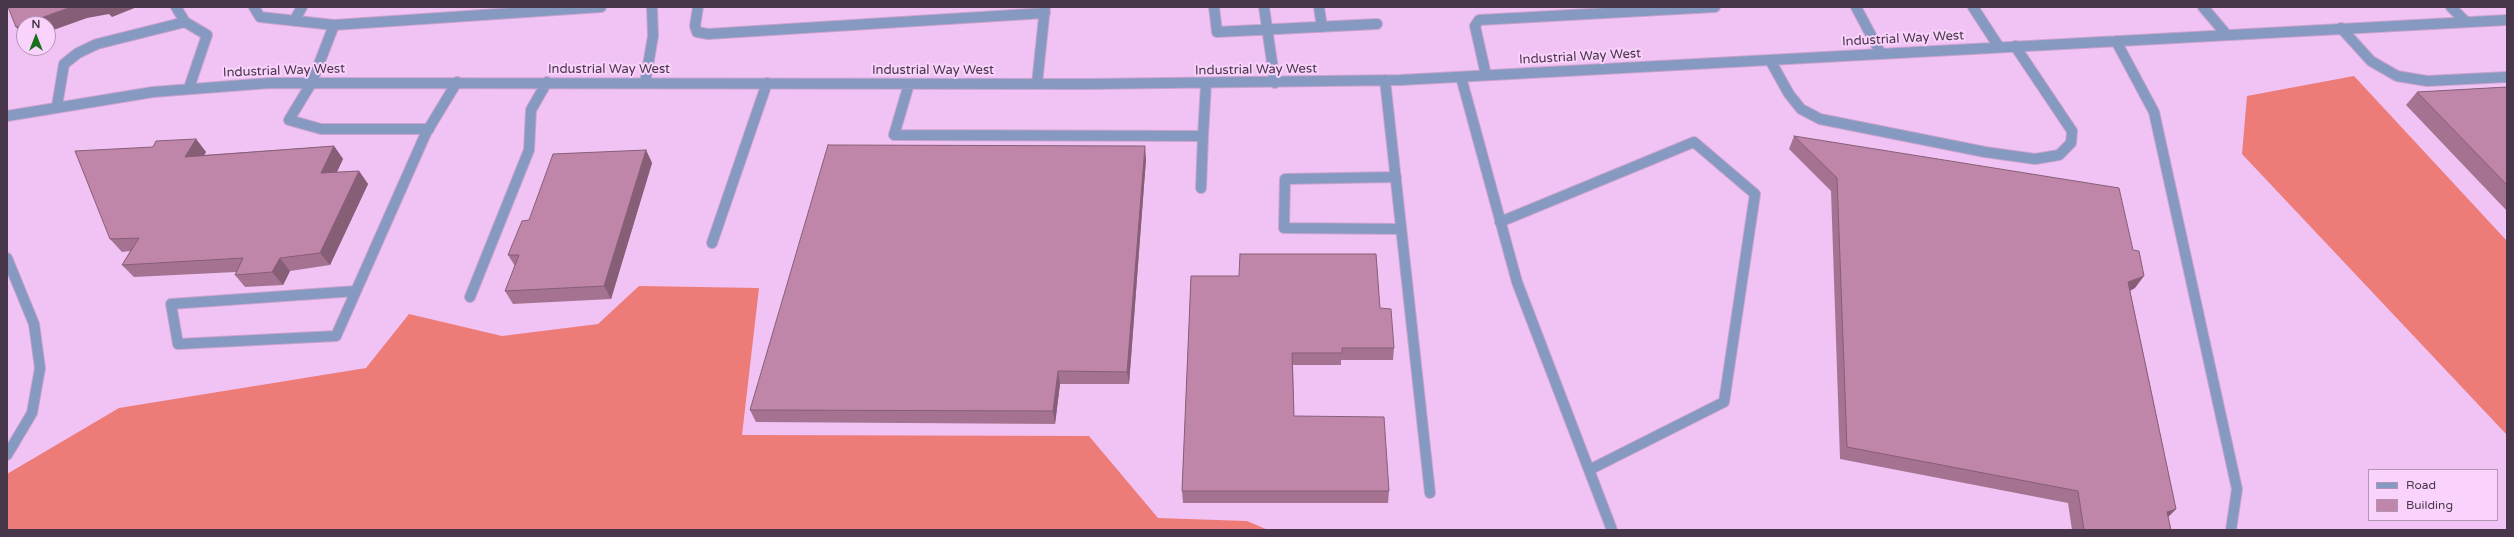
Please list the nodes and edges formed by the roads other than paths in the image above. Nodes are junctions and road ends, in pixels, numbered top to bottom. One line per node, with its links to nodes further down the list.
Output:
1 (176, 7): 18 (street)
2 (254, 7): 17 (street)
3 (302, 7): 17 (street)
4 (602, 7): 21 (street)
5 (652, 7): 38 (street)
6 (698, 7): 15 (street)
7 (1214, 7): 24 (street)
8 (1264, 7): 24 (street)
9 (1319, 7): 22 (street)
10 (1715, 7): 31 (street)
11 (1856, 7): 29 (street)
12 (1973, 7): 28 (street)
13 (2203, 7): 25 (street)
14 (2451, 7): 19 (street)
15 (1045, 10): 42 (street)
16 (2507, 20): 19 (street, Industrial Way West)
17 (294, 21): 21 (street)
18 (185, 22): 44 (street); 45 (street)
19 (2466, 22): 23 (street, Industrial Way West)
20 (1377, 24): 22 (street)
21 (334, 26): 35 (street)
22 (1322, 27): 24 (street)
23 (2341, 28): 25 (street, Industrial Way West); 33 (street)
24 (1267, 30): 40 (street)
25 (2226, 34): 26 (street, Industrial Way West)
26 (2116, 40): 27 (street, Industrial Way West); 61 (street)
27 (2015, 46): 28 (street, Industrial Way West); 30 (street)
28 (1999, 47): 29 (street, Industrial Way West)
29 (1881, 54): 30 (street, Industrial Way West)
30 (1770, 60): 31 (street, Industrial Way West)
31 (1486, 75): 32 (street, Industrial Way West)
32 (1461, 77): 34 (street, Industrial Way West); 51 (street)
33 (2507, 77)
34 (1385, 80): 40 (street, Industrial Way West); 49 (street)
35 (312, 82): 36 (street, Industrial Way West); 44 (street, Industrial Way West); 47 (street)
36 (458, 82): 37 (street, Industrial Way West); 47 (street)
37 (547, 82): 38 (street, Industrial Way West); 56 (street)
38 (645, 83): 39 (street, Industrial Way West)
39 (766, 83): 41 (street, Industrial Way West); 53 (street)
40 (1275, 83): 43 (street, Industrial Way West)
41 (909, 84): 42 (street, Industrial Way West); 48 (street)
42 (1037, 84): 43 (street, Industrial Way West)
43 (1206, 84): 48 (street)
44 (189, 88): 45 (street, Industrial Way West)
45 (57, 106): 46 (street, Industrial Way West)
46 (7, 116)
47 (429, 129): 55 (street)
48 (1203, 136): 50 (street)
49 (1396, 177): 52 (street); 52 (street)
50 (1201, 188)
51 (1500, 222): 58 (street); 58 (street)
52 (1401, 229): 59 (street)
53 (712, 243)
54 (8, 262): 57 (street)
55 (356, 291): 55 (street)
56 (470, 297)
57 (7, 455)
58 (1589, 470): 60 (street)
59 (1430, 493)
60 (1612, 530)
61 (2231, 530)

